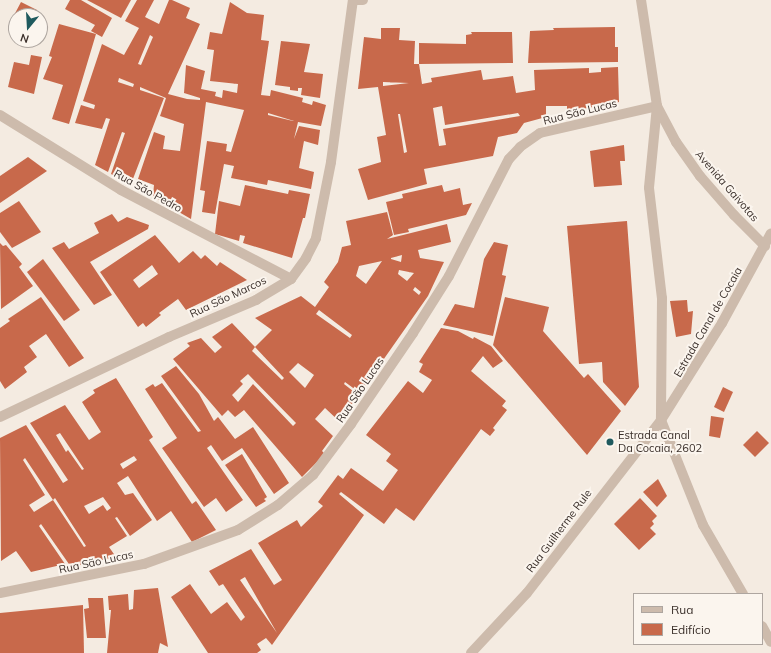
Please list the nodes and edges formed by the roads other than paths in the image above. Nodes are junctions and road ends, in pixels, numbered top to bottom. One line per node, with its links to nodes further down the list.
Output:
1 (353, 0): 2 (street); 8 (street, Rua São Marcos)
2 (363, 0)
3 (641, 0): 4 (street, Avenida Gaivotas)
4 (657, 106): 7 (street, Avenida Gaivotas); 10 (street); 11 (street, Rua São Lucas)
5 (0, 115): 8 (street, Rua São Pedro)
6 (771, 233): 7 (street, Estrada Canal de Cocaia)
7 (765, 246): 10 (street, Estrada Canal de Cocaia)
8 (291, 279): 9 (street, Rua São Marcos)
9 (0, 417)
10 (661, 420): 12 (street); 15 (street, Rua Guilherme Rule)
11 (0, 593)
12 (741, 593)
13 (763, 628): 14 (street)
14 (771, 642)
15 (471, 653)

